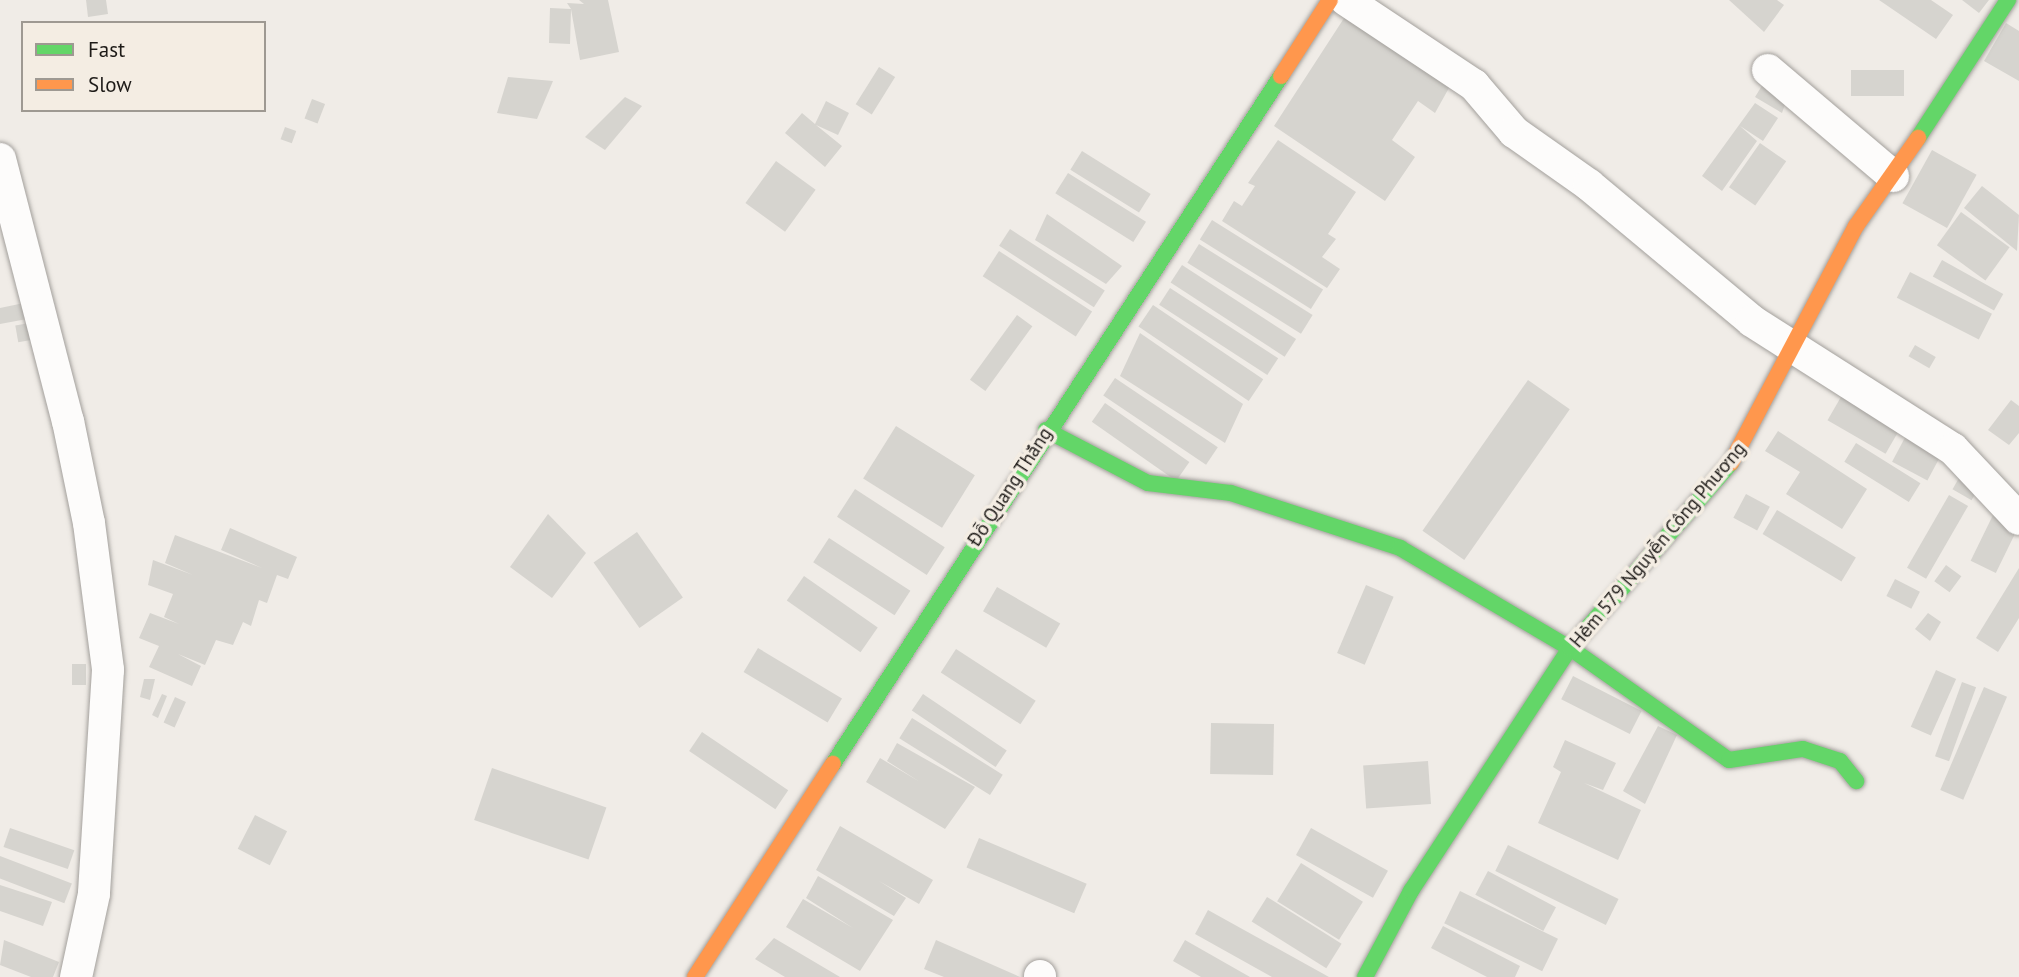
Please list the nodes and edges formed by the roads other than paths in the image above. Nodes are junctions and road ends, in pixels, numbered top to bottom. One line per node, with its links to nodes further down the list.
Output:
1 (1330, 0): 8 (street, Đỗ Quang Thắng)
2 (1346, 0): 7 (street)
3 (2009, 13): 6 (street, Hẻm 579 Nguyễn Công Phương)
4 (1768, 70): 6 (street)
5 (0, 159): 12 (street)
6 (1893, 176): 7 (street, Hẻm 579 Nguyễn Công Phương)
7 (1795, 346): 9 (street); 10 (street, Hẻm 579 Nguyễn Công Phương)
8 (1046, 430): 10 (street); 13 (street, Đỗ Quang Thắng)
9 (2019, 519)
10 (1570, 648): 11 (street); 14 (street, Hẻm 579 Nguyễn Công Phương)
11 (1856, 780)
12 (76, 977)
13 (695, 977)
14 (1365, 977)

